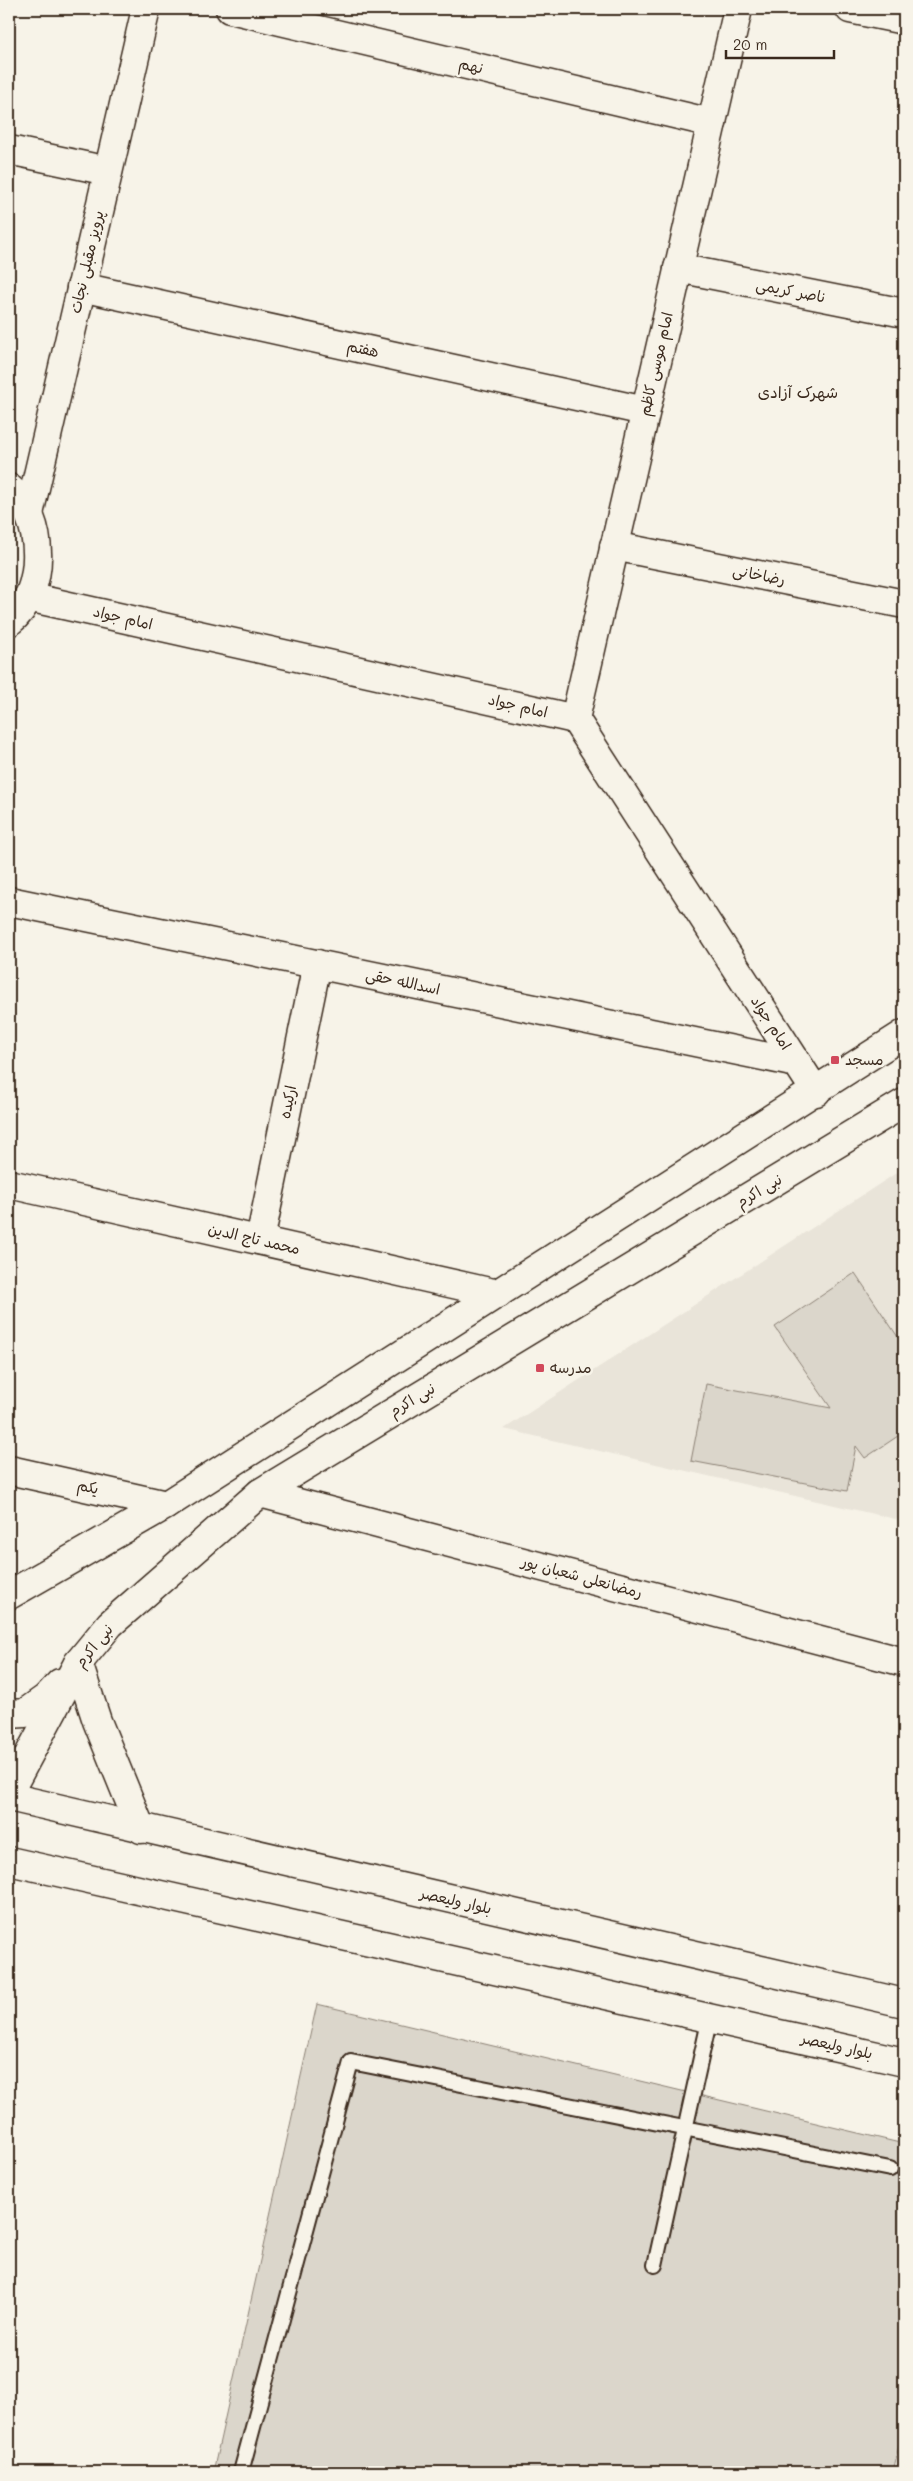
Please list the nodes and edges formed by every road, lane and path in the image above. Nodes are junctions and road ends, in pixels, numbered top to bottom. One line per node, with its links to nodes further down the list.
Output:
1 (146, 9): 8 (street, پرویز مقبلی نجات)
2 (230, 9): 6 (street, نهم)
3 (738, 9): 6 (street, امام موسی کاظم)
4 (850, 9): 5 (street)
5 (904, 20)
6 (712, 123): 9 (street, امام موسی کاظم)
7 (9, 150): 8 (street)
8 (108, 171): 10 (street, پرویز مقبلی نجات)
9 (678, 268): 11 (street, ناصر کریمی); 12 (street, امام موسی کاظم)
10 (82, 287): 12 (street, هفتم); 14 (street, پرویز مقبلی نجات)
11 (904, 313)
12 (645, 411): 15 (street, امام موسی کاظم)
13 (9, 488): 14 (street)
14 (29, 514): 16 (street)
15 (614, 546): 17 (street, رضاخانی); 19 (street, امام موسی کاظم)
16 (28, 597): 18 (street); 19 (street, امام جواد)
17 (904, 604)
18 (9, 622)
19 (575, 719): 23 (street, امام جواد)
20 (9, 900): 21 (street, اسدالله حقی)
21 (317, 964): 23 (street, اسدالله حقی); 27 (street, ارکیده)
22 (904, 1034): 24 (street)
23 (797, 1063): 24 (street, امام جواد)
24 (816, 1092): 28 (street)
25 (904, 1103): 30 (street, نبی اکرم)
26 (9, 1184): 27 (street, محمد تاج الدین)
27 (260, 1240): 28 (street, محمد تاج الدین)
28 (498, 1294): 31 (street)
29 (9, 1470): 31 (street, یکم)
30 (260, 1492): 33 (street, رمضانعلی شعبان پور); 34 (street, نبی اکرم)
31 (166, 1505): 32 (street)
32 (9, 1596)
33 (904, 1662)
34 (78, 1663): 35 (street); 36 (street, نبی اکرم); 38 (street)
35 (9, 1714)
36 (9, 1792)
37 (9, 1797): 38 (street, بلوار ولیعصر)
38 (140, 1829): 40 (street, بلوار ولیعصر)
39 (9, 1860): 41 (street, بلوار ولیعصر)
40 (904, 2003)
41 (710, 2018): 42 (street, بلوار ولیعصر); 43 (lane)
42 (904, 2062)
43 (685, 2129): 44 (lane); 45 (lane); 46 (lane)
44 (890, 2169)
45 (655, 2265)
46 (240, 2472)

